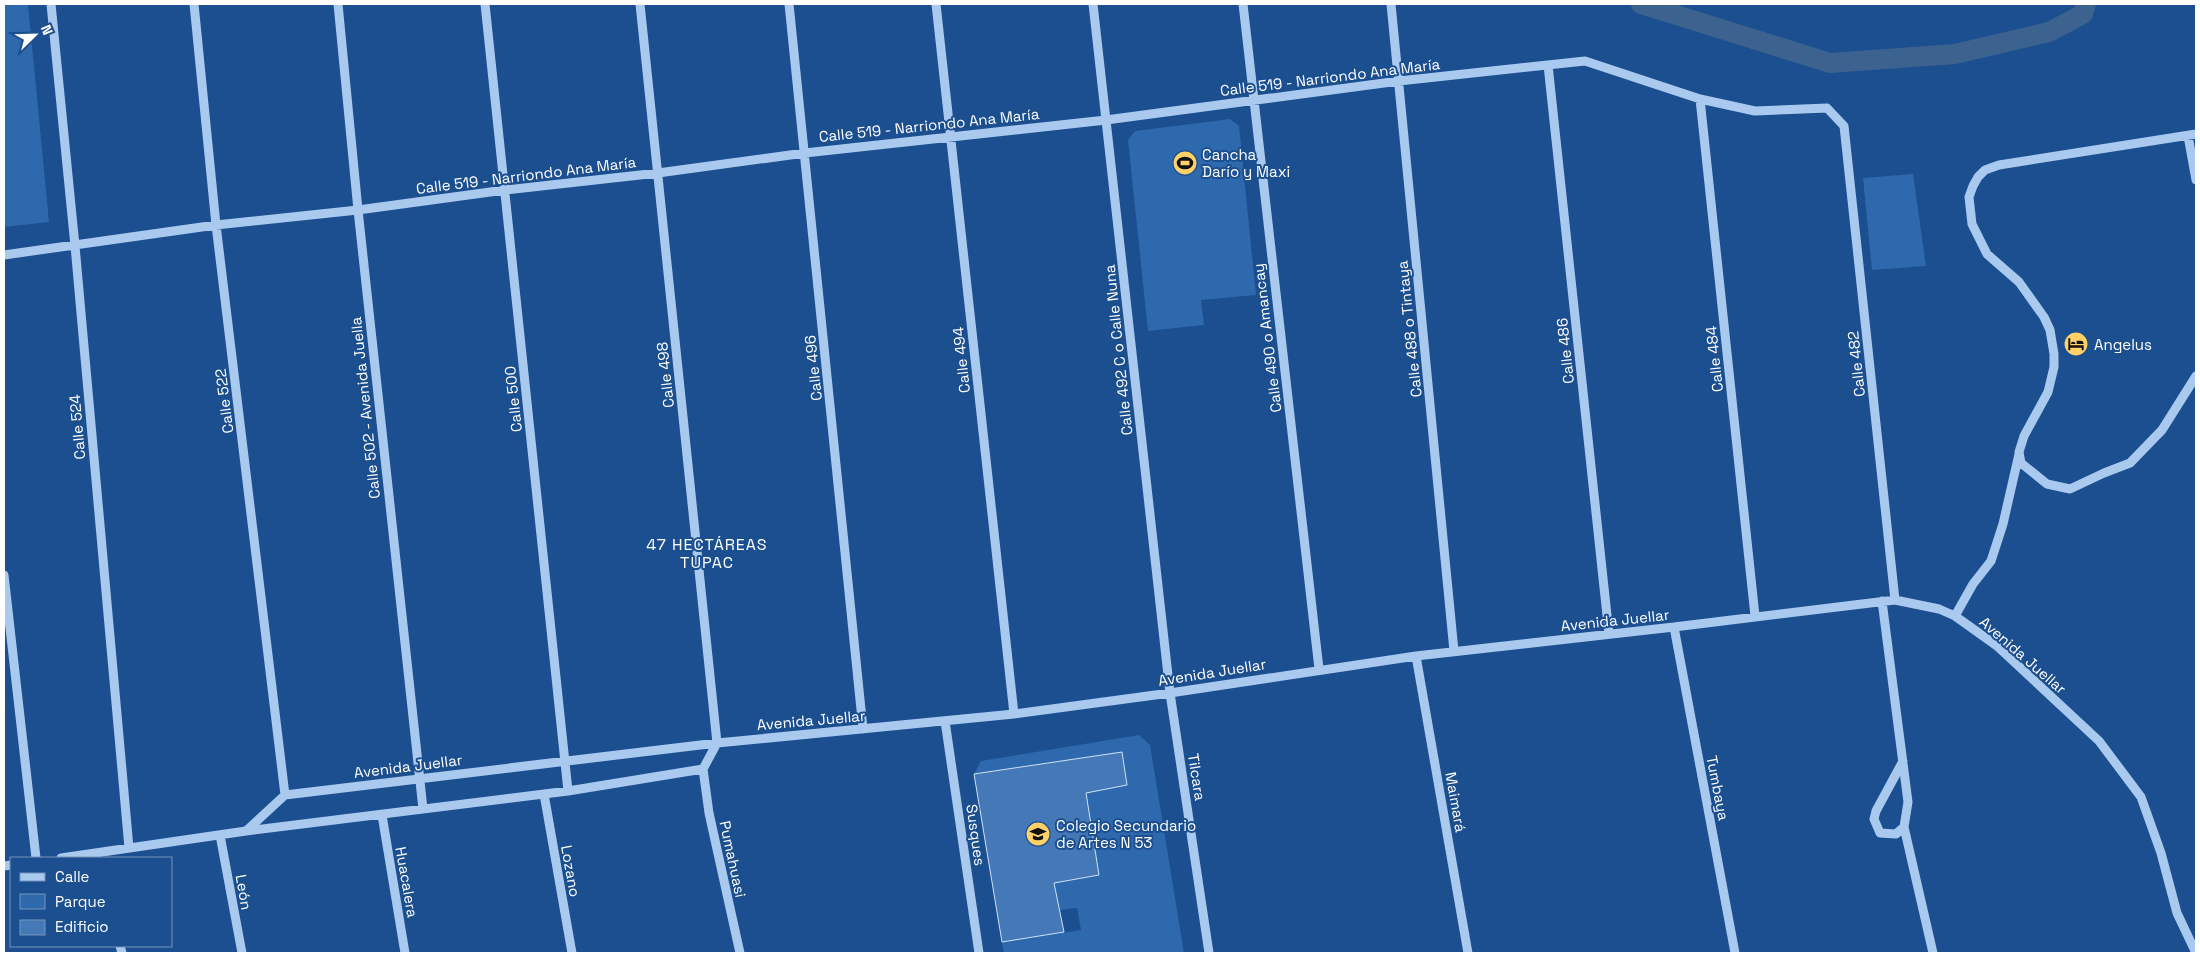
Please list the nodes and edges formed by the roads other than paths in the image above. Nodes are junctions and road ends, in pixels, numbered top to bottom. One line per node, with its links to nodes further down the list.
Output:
1 (51, 4): 25 (street, Calle 524)
2 (194, 4): 24 (street, Calle 522)
3 (338, 4): 23 (street, Calle 502 - Avenida Juella)
4 (485, 4): 22 (street, Calle 500)
5 (640, 4): 20 (street, Calle 498)
6 (789, 4): 19 (street, Calle 496)
7 (936, 4): 18 (street, Calle 494)
8 (1093, 4): 15 (street, Calle 492 C o Calle Nuna)
9 (1243, 4): 14 (street, Calle 490 o Amancay)
10 (1391, 4): 12 (street, Calle 488 o Tintaya)
11 (1548, 65): 12 (street, Calle 519 - Narriondo Ana María); 13 (street, Calle 519 - Narriondo Ana María); 35 (street, Calle 486)
12 (1399, 81): 14 (street, Calle 519 - Narriondo Ana María); 36 (street, Calle 488 o Tintaya)
13 (1700, 99): 16 (street, Calle 519 - Narriondo Ana María); 32 (street, Calle 484)
14 (1253, 101): 15 (street, Calle 519 - Narriondo Ana María); 38 (street, Calle 490 o Amancay)
15 (1106, 120): 18 (street, Calle 519 - Narriondo Ana María); 39 (street, Calle 492 C o Calle Nuna)
16 (1844, 126): 30 (street, Calle 482)
17 (2192, 135): 21 (street); 28 (street)
18 (950, 137): 19 (street, Calle 519 - Narriondo Ana María); 40 (street, Calle 494)
19 (804, 153): 20 (street, Calle 519 - Narriondo Ana María); 42 (street, Calle 496)
20 (658, 172): 22 (street, Calle 519 - Narriondo Ana María); 43 (street, Calle 498)
21 (2196, 180)
22 (505, 190): 23 (street, Calle 519 - Narriondo Ana María); 44 (street, Calle 500)
23 (358, 210): 24 (street, Calle 519 - Narriondo Ana María); 47 (street, Calle 502 - Avenida Juella)
24 (216, 225): 25 (street, Calle 519 - Narriondo Ana María); 50 (street, Calle 522)
25 (75, 246): 26 (street, Calle 519 - Narriondo Ana María); 56 (street, Calle 524)
26 (4, 255)
27 (2196, 376): 28 (street)
28 (2019, 452): 33 (street)
29 (4, 575): 58 (street)
30 (1894, 600): 31 (street, Avenida Juellar); 33 (street, Avenida Juellar)
31 (1882, 601): 32 (street, Avenida Juellar); 45 (street)
32 (1756, 616): 34 (street, Avenida Juellar)
33 (1956, 616): 69 (street, Avenida Juellar)
34 (1674, 627): 35 (street, Avenida Juellar); 67 (street, Tumbaya)
35 (1609, 634): 36 (street, Avenida Juellar)
36 (1454, 651): 37 (street, Avenida Juellar)
37 (1416, 656): 38 (street, Avenida Juellar); 66 (street, Maimará)
38 (1319, 669): 39 (street, Avenida Juellar)
39 (1170, 693): 40 (street, Avenida Juellar); 65 (street, Tilcara)
40 (1014, 714): 41 (street, Avenida Juellar)
41 (945, 721): 42 (street, Avenida Juellar); 64 (street, Susques)
42 (863, 729): 43 (street, Avenida Juellar)
43 (716, 743): 44 (street, Avenida Juellar); 46 (street)
44 (564, 761): 47 (street, Avenida Juellar); 48 (street, Calle 500)
45 (1903, 761): 53 (street); 53 (street)
46 (703, 769): 48 (street); 63 (street, Pumahuasi)
47 (418, 778): 50 (street, Avenida Juellar); 51 (street, Calle 502 - Avenida Juella)
48 (568, 791): 49 (street)
49 (544, 794): 51 (street); 62 (street, Lozano)
50 (285, 795): 54 (street)
51 (423, 809): 52 (street)
52 (382, 815): 54 (street); 61 (street, Huacalera)
53 (1904, 827): 68 (street)
54 (246, 831): 55 (street)
55 (220, 835): 56 (street); 60 (street, León)
56 (129, 848): 57 (street)
57 (104, 855): 59 (street)
58 (36, 857)
59 (75, 857)
60 (242, 953)
61 (406, 953)
62 (572, 953)
63 (740, 953)
64 (980, 953)
65 (1209, 953)
66 (1468, 953)
67 (1735, 953)
68 (1933, 953)
69 (2196, 953)

